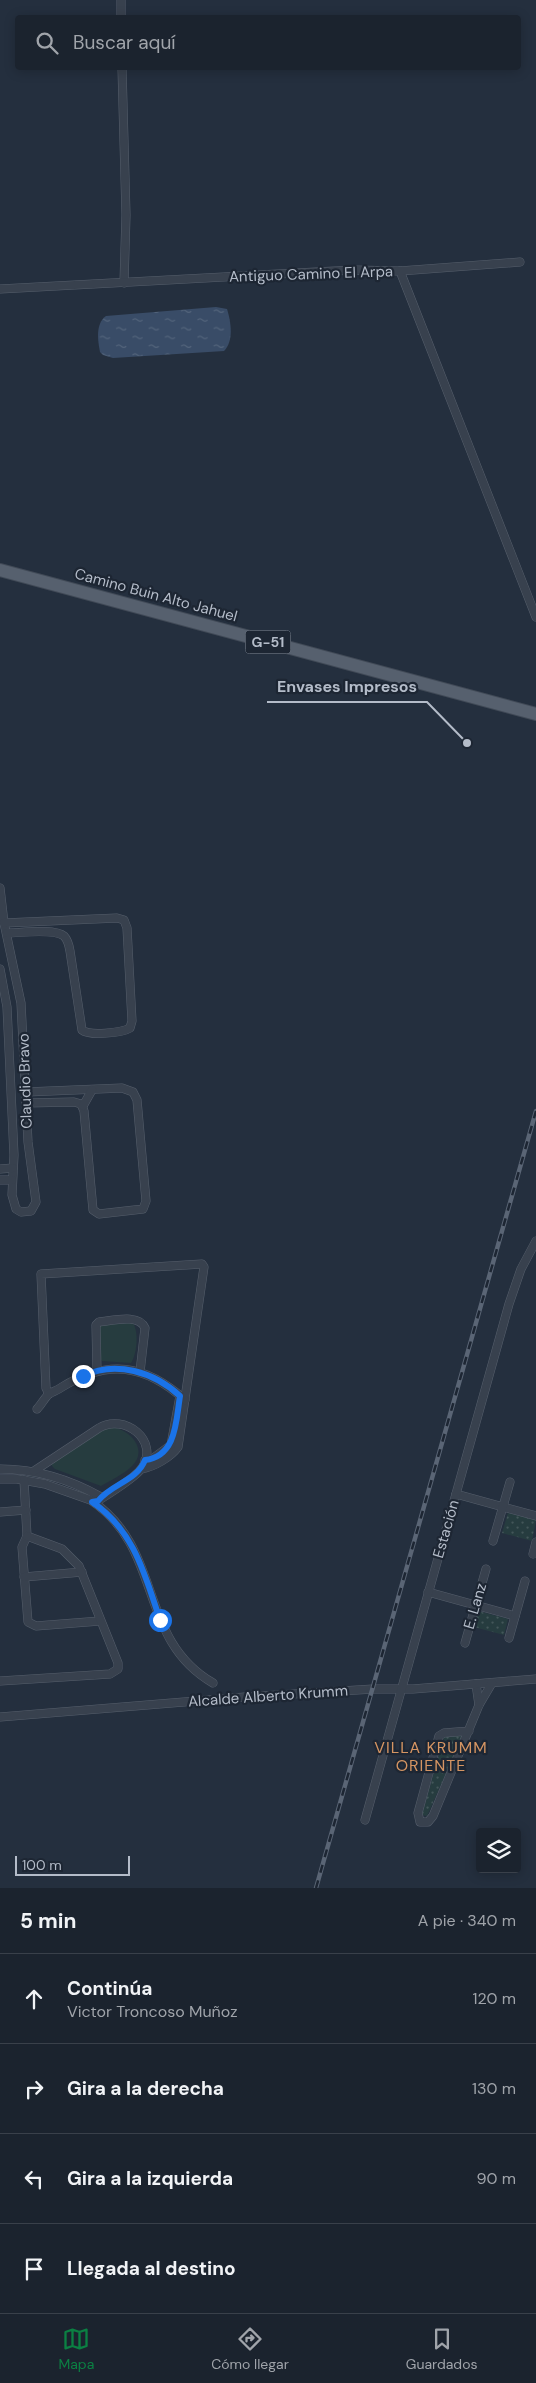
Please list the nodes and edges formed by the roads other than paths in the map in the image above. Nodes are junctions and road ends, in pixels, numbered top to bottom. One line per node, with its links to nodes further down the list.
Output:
1 (121, 0): 2 (street)
2 (121, 15)
3 (122, 70): 6 (street)
4 (520, 262): 5 (street)
5 (400, 271): 6 (street, Antiguo Camino El Arpa); 9 (street, Antiguo Camino El Arpa)
6 (124, 283): 7 (street, Antiguo Camino El Arpa)
7 (0, 289)
8 (0, 570): 10 (main road, Camino Buin Alto Jahuel / G-51)
9 (536, 617)
10 (536, 714)
11 (0, 888): 12 (street, Claudio Bravo)
12 (1, 911): 14 (street, Claudio Bravo)
13 (67, 920): 14 (street); 16 (street); 16 (street)
14 (4, 923): 15 (street, Claudio Bravo)
15 (7, 933): 16 (street); 18 (street, Claudio Bravo)
16 (63, 935)
17 (0, 969): 19 (street, Claudio Bravo)
18 (23, 1021): 19 (street, Claudio Bravo); 26 (street, Claudio Bravo)
19 (8, 1022): 20 (street, Claudio Bravo)
20 (9, 1058): 21 (street); 22 (street, Claudio Bravo)
21 (0, 1059)
22 (10, 1070): 23 (street); 29 (street, Claudio Bravo)
23 (0, 1071)
24 (77, 1090): 25 (street); 26 (street); 28 (street)
25 (92, 1090): 28 (street); 28 (street)
26 (26, 1092): 27 (street, Claudio Bravo)
27 (26, 1103): 28 (street); 30 (street, Claudio Bravo)
28 (79, 1104)
29 (13, 1142): 30 (street, Claudio Bravo); 31 (street, Claudio Bravo)
30 (28, 1142): 34 (street, Claudio Bravo)
31 (13, 1168): 32 (street); 34 (street, Claudio Bravo)
32 (0, 1169)
33 (0, 1180): 34 (street)
34 (12, 1180)
35 (536, 1241): 48 (street, Estación)
36 (97, 1371): 37 (street); 37 (street); 38 (street)
37 (140, 1372): 39 (street)
38 (49, 1394): 39 (street); 40 (street)
39 (182, 1398): 41 (street); 43 (street)
40 (37, 1409)
41 (145, 1460): 43 (street); 44 (street)
42 (0, 1469): 44 (street)
43 (141, 1469): 49 (street)
44 (34, 1471): 49 (street)
45 (0, 1479): 46 (street)
46 (24, 1480): 50 (street); 52 (street)
47 (510, 1482): 51 (street)
48 (456, 1494): 51 (street); 63 (street, Estación)
49 (101, 1497): 50 (street)
50 (92, 1502): 71 (street)
51 (503, 1507): 54 (street); 56 (street)
52 (26, 1510): 53 (street); 55 (street)
53 (0, 1512)
54 (536, 1516)
55 (27, 1536): 60 (street); 61 (street)
56 (493, 1542)
57 (536, 1542): 58 (street)
58 (533, 1554)
59 (486, 1569): 64 (street, E. Lanz)
60 (82, 1572): 61 (street); 66 (street)
61 (24, 1577): 66 (street)
62 (526, 1581): 65 (street)
63 (428, 1592): 64 (street); 74 (street, Estación)
64 (476, 1605): 65 (street); 68 (street, E. Lanz)
65 (515, 1616): 67 (street)
66 (100, 1622): 70 (street)
67 (509, 1638)
68 (464, 1643)
69 (536, 1680): 72 (street, Alcalde Alberto Krumm)
70 (0, 1682)
71 (213, 1683)
72 (492, 1683): 73 (street, Alcalde Alberto Krumm); 75 (street)
73 (476, 1684): 74 (street, Alcalde Alberto Krumm); 75 (street)
74 (401, 1689): 76 (street, Alcalde Alberto Krumm); 78 (street, Estación)
75 (479, 1705): 77 (street)
76 (0, 1717)
77 (468, 1731): 77 (street)
78 (365, 1820)

